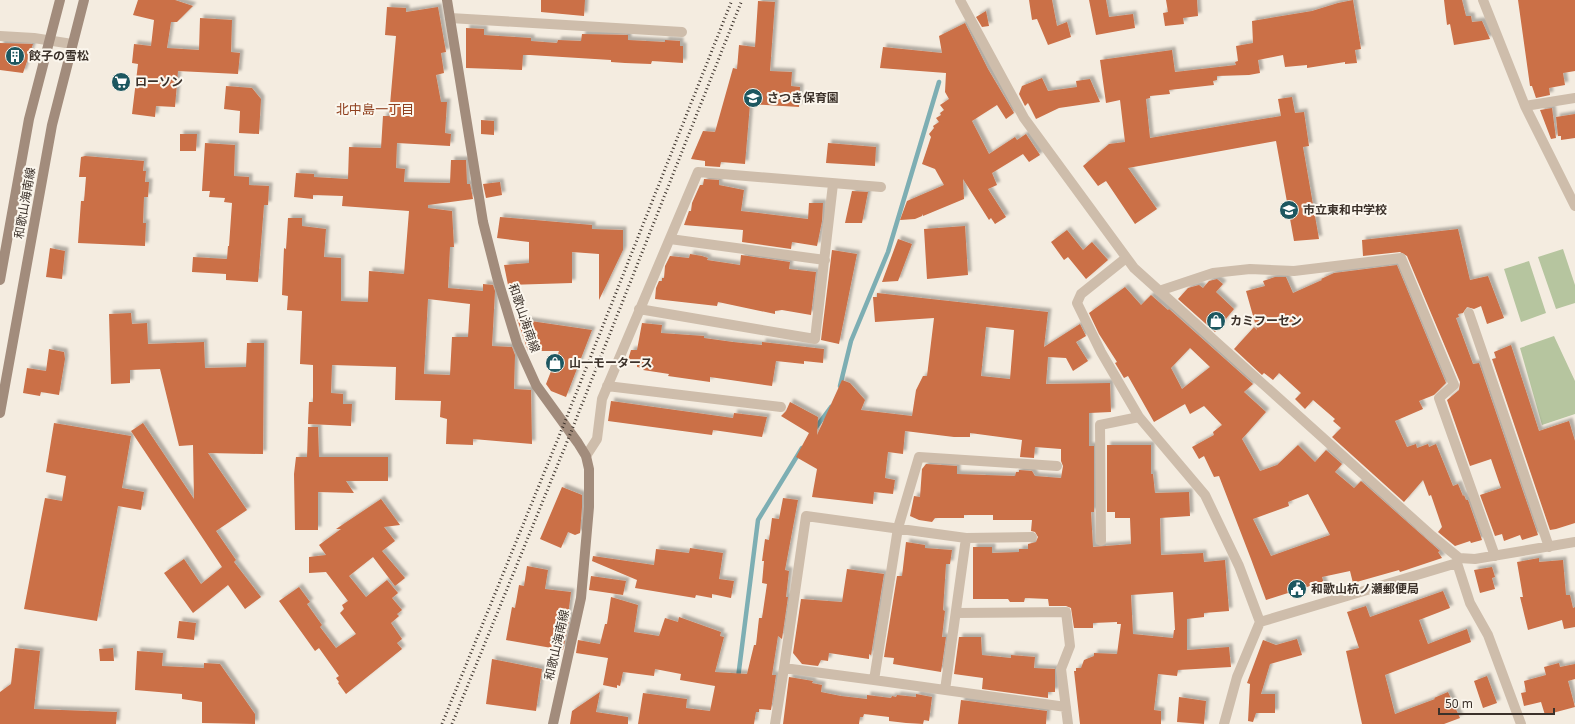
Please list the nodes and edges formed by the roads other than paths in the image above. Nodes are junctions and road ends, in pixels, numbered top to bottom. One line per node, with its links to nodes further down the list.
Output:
1 (60, 0): 9 (main road, 和歌山海南線)
2 (84, 0): 10 (main road, 和歌山海南線)
3 (447, 0): 6 (main road, 和歌山海南線)
4 (960, 0): 17 (street)
5 (1483, 0): 12 (street)
6 (450, 18): 7 (street); 27 (main road, 和歌山海南線)
7 (682, 32)
8 (0, 36): 9 (street)
9 (49, 40): 10 (street); 19 (main road, 和歌山海南線)
10 (72, 44): 25 (main road, 和歌山海南線)
11 (1575, 98): 12 (street)
12 (1525, 106): 15 (street)
13 (833, 184): 14 (street); 16 (street); 18 (street)
14 (881, 187)
15 (1575, 206)
16 (670, 238): 18 (street); 21 (street)
17 (1126, 258): 20 (street); 26 (street)
18 (824, 260): 21 (street)
19 (0, 280)
20 (1159, 291): 35 (street); 36 (street)
21 (640, 309): 23 (street)
22 (1469, 313): 34 (street)
23 (607, 386): 24 (street); 27 (street)
24 (781, 407)
25 (0, 413)
26 (1139, 417): 32 (street); 38 (street)
27 (586, 456): 43 (main road, 和歌山海南線)
28 (1057, 466): 29 (street)
29 (898, 528): 31 (street); 39 (street); 40 (street)
30 (1032, 537): 31 (street)
31 (966, 538): 37 (street)
32 (1101, 541)
33 (1575, 542): 34 (street)
34 (1549, 547): 35 (street)
35 (1495, 556): 36 (street)
36 (1458, 560): 38 (street); 47 (street)
37 (956, 613): 41 (street); 42 (street)
38 (1260, 622): 46 (street)
39 (784, 668): 40 (street); 44 (street)
40 (874, 680): 41 (street)
41 (945, 690): 42 (street)
42 (1066, 707): 45 (street)
43 (553, 724)
44 (775, 724)
45 (1068, 724)
46 (1224, 724)
47 (1521, 724)

